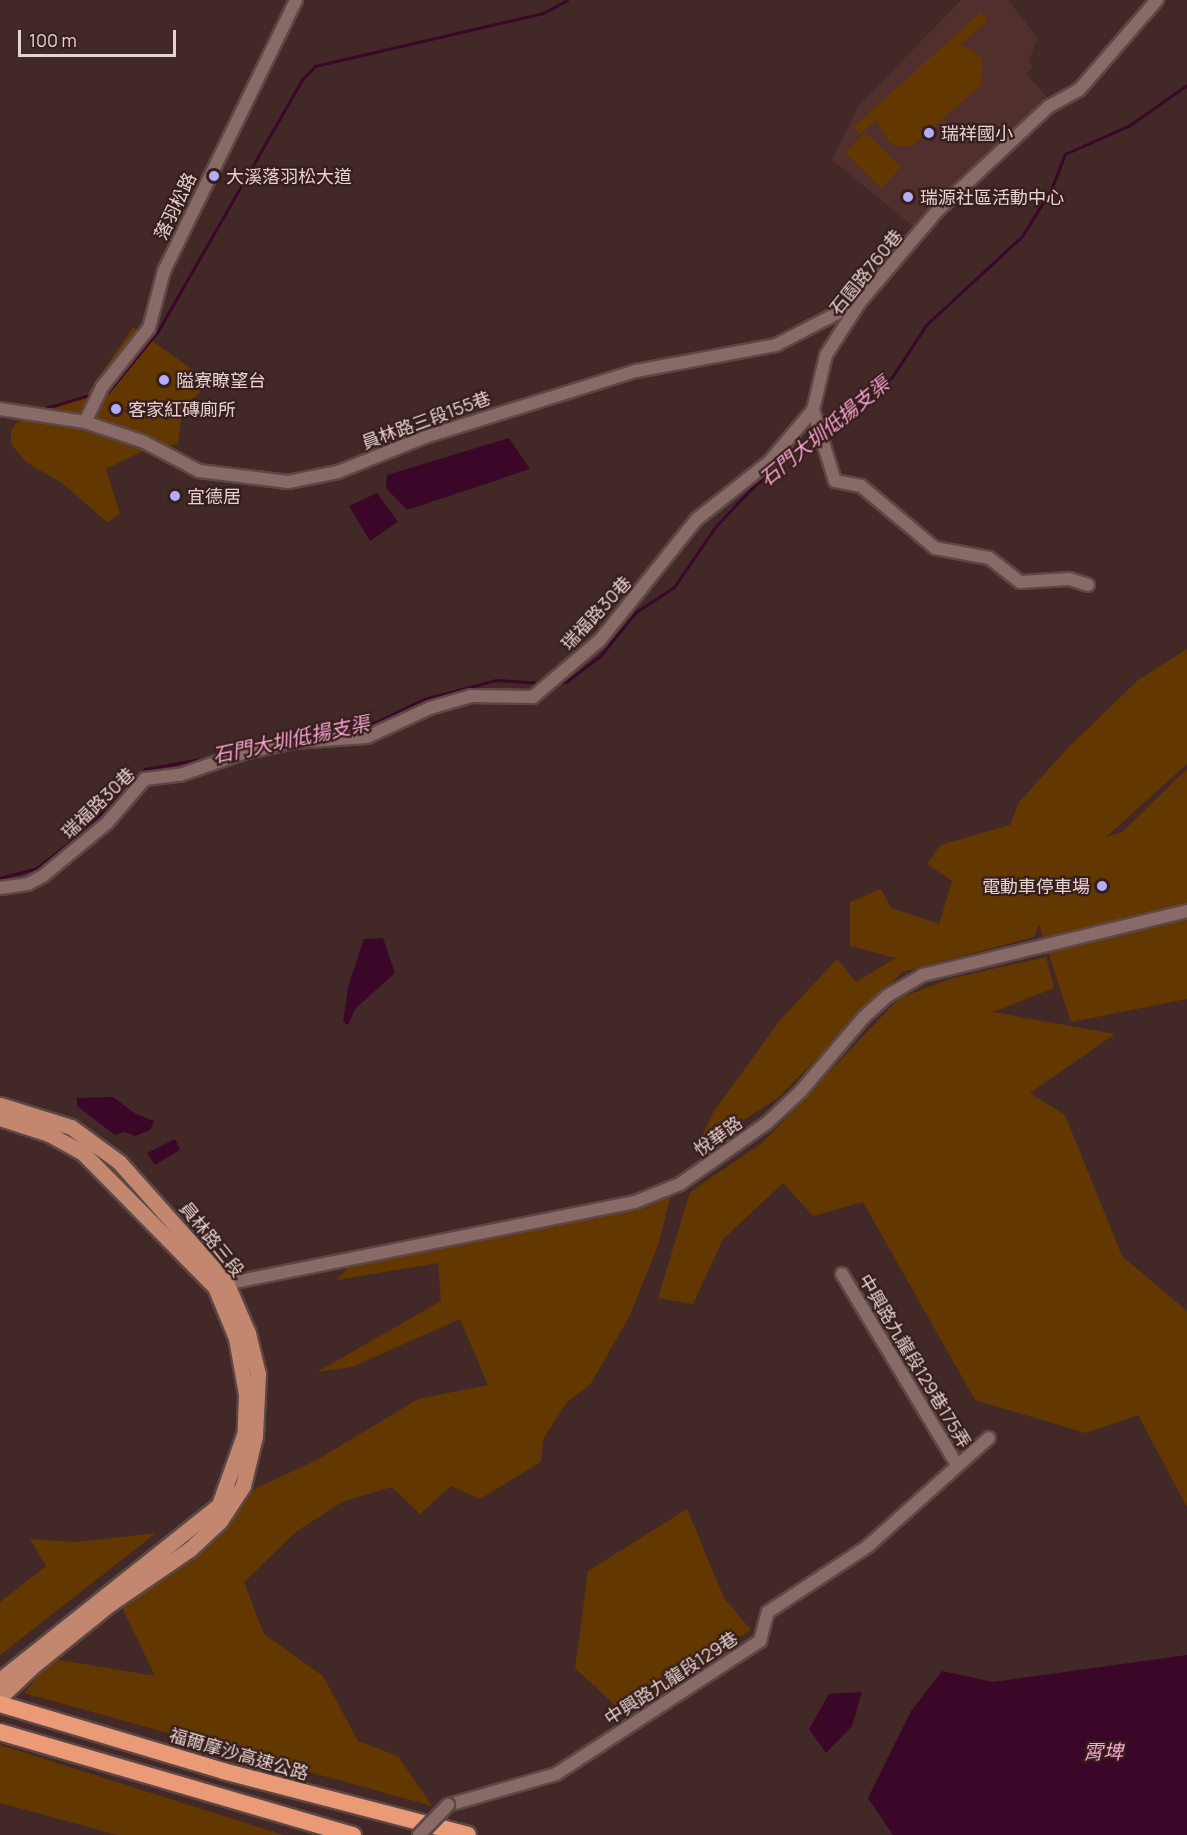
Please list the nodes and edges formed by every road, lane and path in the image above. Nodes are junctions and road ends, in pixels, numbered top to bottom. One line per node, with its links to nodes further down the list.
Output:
1 (296, 0): 6 (street, 落羽松路)
2 (1157, 0): 3 (street, 石園路760巷)
3 (860, 302): 5 (street, 石園路760巷); 6 (street, 員林路三段155巷)
4 (0, 409): 6 (street, 員林路三段155巷)
5 (813, 410): 7 (street); 8 (street, 瑞福路30巷)
6 (85, 422)
7 (1088, 585)
8 (0, 888)
9 (1187, 911): 13 (street, 悅華路)
10 (0, 1105): 13 (main road, 員林路三段)
11 (0, 1118): 13 (main road, 員林路三段)
12 (842, 1275): 15 (street, 中興路九龍段129巷175弄)
13 (221, 1284): 16 (main road, 員林路三段)
14 (988, 1438): 15 (street, 中興路九龍段129巷)
15 (958, 1466): 22 (street, 中興路九龍段129巷, bridge)
16 (29, 1661): 17 (main road, 員林路三段); 18 (main road, 員林路三段)
17 (0, 1680)
18 (0, 1697)
19 (0, 1704): 23 (highway, 福爾摩沙高速公路)
20 (0, 1732): 21 (highway)
21 (352, 1835)
22 (419, 1835)
23 (468, 1835)

